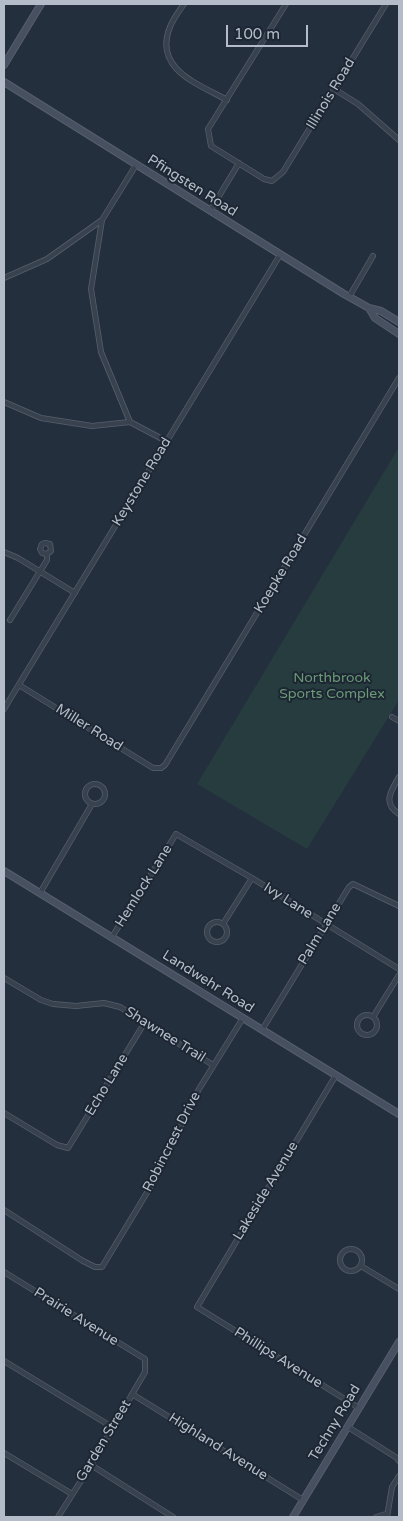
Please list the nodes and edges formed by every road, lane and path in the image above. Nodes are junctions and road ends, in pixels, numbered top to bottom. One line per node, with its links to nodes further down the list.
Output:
1 (41, 4): 5 (main road)
2 (184, 4): 8 (street)
3 (286, 4): 8 (street)
4 (386, 4): 7 (street, Illinois Road)
5 (4, 65)
6 (4, 82): 12 (main road, Pfingsten Road)
7 (334, 89): 10 (street); 11 (street, Illinois Road)
8 (227, 100): 11 (street)
9 (399, 131): 10 (street)
10 (397, 138)
11 (239, 163): 13 (street)
12 (136, 165): 13 (main road, Pfingsten Road); 14 (street)
13 (210, 211): 15 (main road, Pfingsten Road)
14 (102, 220): 17 (street); 24 (street)
15 (280, 255): 18 (main road, Pfingsten Road); 25 (street, Keystone Road)
16 (373, 256): 18 (street)
17 (4, 278)
18 (349, 297): 19 (main road, Pfingsten Road)
19 (369, 308): 20 (main road, Pfingsten Road); 21 (main road, Pfingsten Road)
20 (399, 322)
21 (399, 334)
22 (399, 378): 35 (street, Koepke Road)
23 (4, 402): 24 (street)
24 (130, 422): 25 (street)
25 (166, 441): 29 (street, Keystone Road)
26 (4, 552): 28 (street)
27 (47, 554): 28 (street)
28 (40, 572): 29 (street); 30 (street)
29 (75, 593): 31 (street, Keystone Road)
30 (10, 620)
31 (19, 685): 32 (street, Keystone Road); 35 (street, Miller Road)
32 (4, 709)
33 (392, 716): 34 (street)
34 (399, 721)
35 (161, 768)
36 (399, 777): 38 (street)
37 (92, 804): 37 (street); 42 (street)
38 (399, 814)
39 (176, 834): 41 (street, Ivy Lane); 46 (street, Hemlock Lane)
40 (4, 871): 42 (main road, Landwehr Road)
41 (252, 878): 44 (street); 45 (street, Ivy Lane)
42 (40, 893): 46 (main road, Landwehr Road)
43 (399, 906): 45 (street, Palm Lane)
44 (223, 924): 44 (street)
45 (326, 924): 47 (street, Ivy Lane); 53 (street, Palm Lane)
46 (112, 937): 51 (main road, Landwehr Road)
47 (399, 969)
48 (399, 975): 50 (street)
49 (4, 978): 52 (street, Shawnee Trail)
50 (373, 1017): 50 (street)
51 (243, 1018): 53 (main road, Landwehr Road); 54 (street, Robincrest Drive)
52 (145, 1022): 54 (street, Shawnee Trail); 56 (street, Echo Lane)
53 (262, 1030): 55 (main road, Landwehr Road)
54 (213, 1065): 58 (street, Robincrest Drive)
55 (336, 1075): 57 (main road, Landwehr Road); 62 (street, Lakeside Avenue)
56 (4, 1113)
57 (399, 1114)
58 (4, 1210)
59 (360, 1266): 59 (street); 61 (street)
60 (4, 1272): 65 (street, Prairie Avenue)
61 (399, 1289)
62 (197, 1307): 67 (street, Phillips Avenue)
63 (399, 1342): 67 (main road, Techny Road)
64 (4, 1361): 68 (street)
65 (146, 1364): 66 (street, Garden Street)
66 (132, 1394): 68 (street, Garden Street); 75 (street, Highland Avenue)
67 (359, 1408): 69 (main road, Techny Road)
68 (112, 1427): 72 (street, Garden Street)
69 (348, 1427): 71 (street); 75 (main road, Techny Road)
70 (4, 1453): 74 (street)
71 (399, 1461)
72 (91, 1465): 74 (street, Garden Street); 78 (street)
73 (399, 1476): 76 (street)
74 (72, 1494): 77 (street, Garden Street)
75 (303, 1500): 79 (main road, Techny Road)
76 (387, 1516): 80 (street)
77 (58, 1517)
78 (173, 1517)
79 (293, 1517)
80 (376, 1517)

